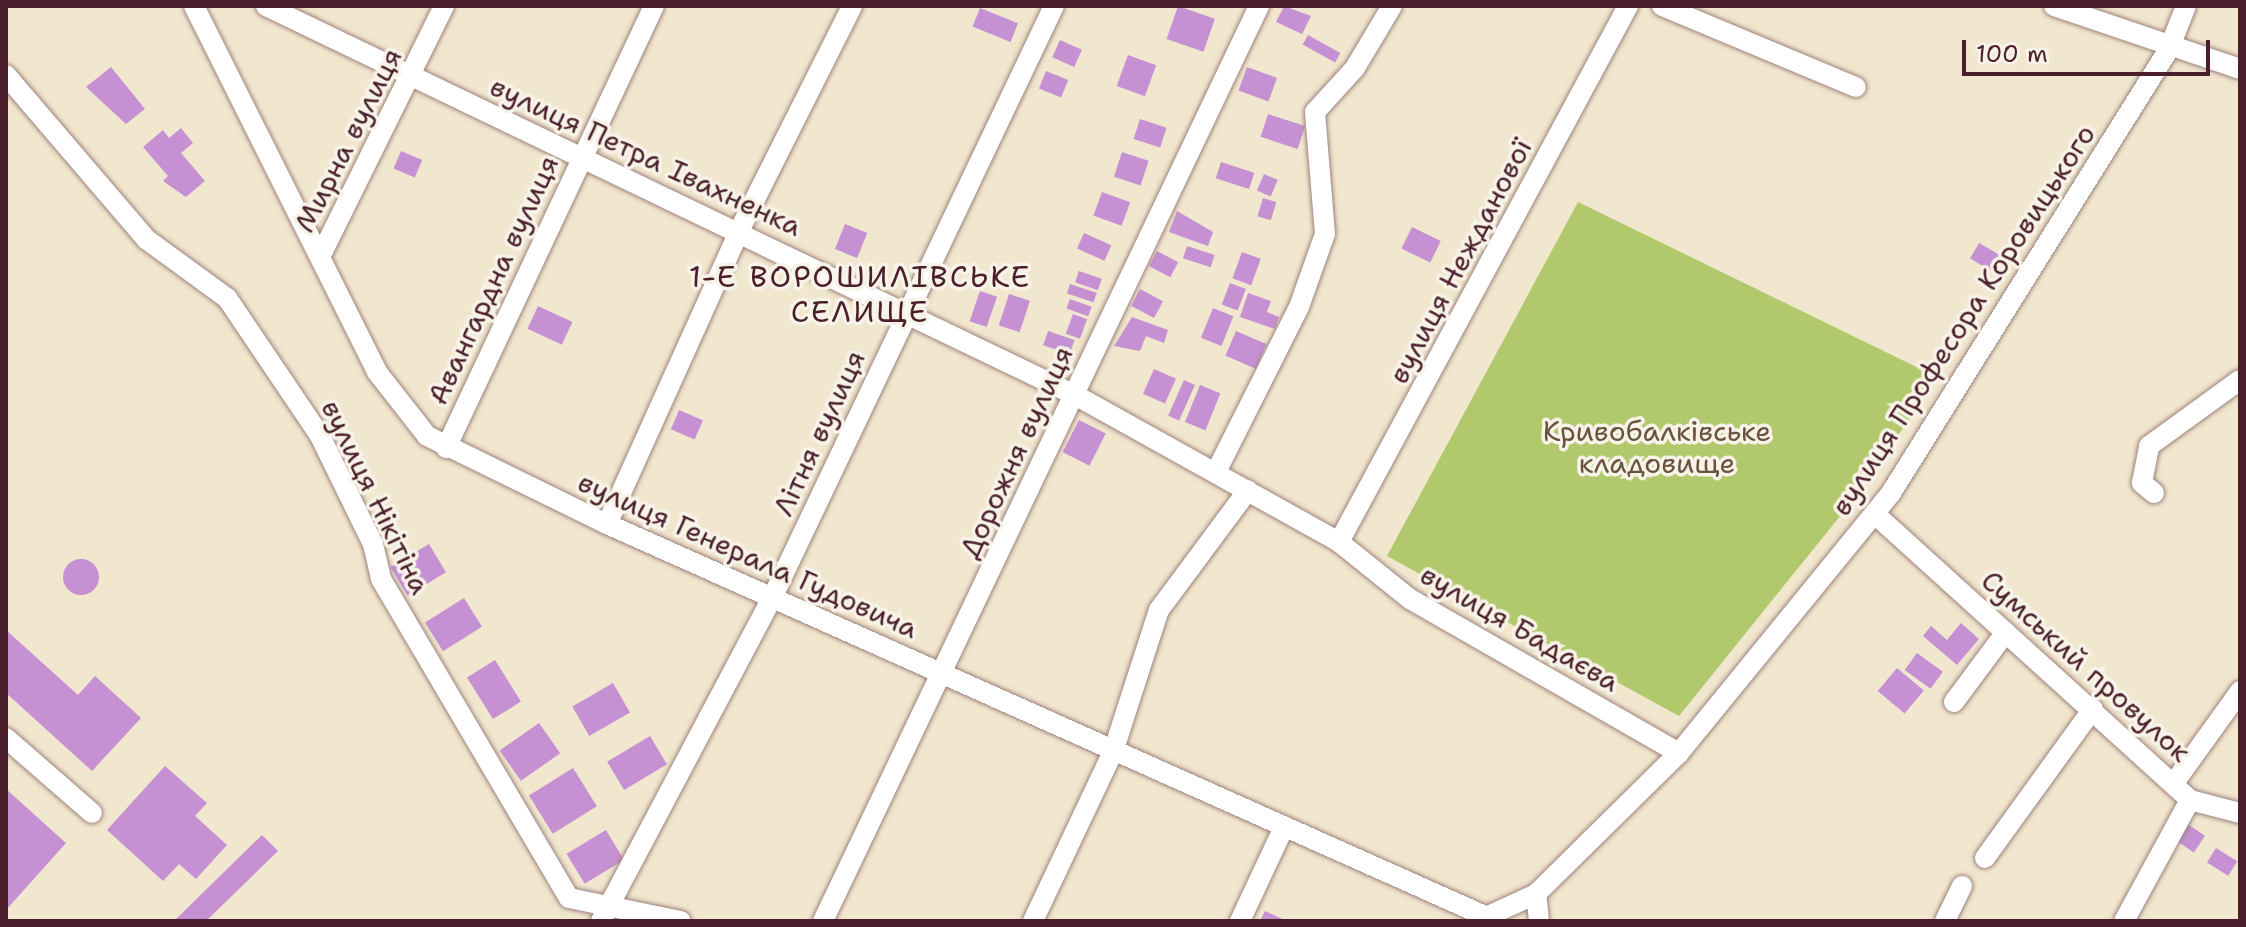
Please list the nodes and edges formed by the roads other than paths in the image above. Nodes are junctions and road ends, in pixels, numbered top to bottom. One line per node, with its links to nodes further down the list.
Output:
1 (194, 6): 20 (street, вулиця Генерала Гудовича)
2 (266, 6): 16 (street, вулиця Петра Івахненка)
3 (444, 6): 16 (street, Мирна вулиця)
4 (654, 6): 18 (street, Авангардна вулиця)
5 (852, 6): 19 (street)
6 (1054, 6): 21 (street, Літня вулиця)
7 (1259, 6): 23 (street, Дорожня вулиця)
8 (1392, 6): 25 (street)
9 (1628, 6): 30 (street, вулиця Нежданової)
10 (1662, 6): 17 (street)
11 (2054, 6): 13 (street)
12 (2186, 6): 13 (street, вулиця Професора Коровицького)
13 (2169, 49): 14 (street); 28 (street, вулиця Професора Коровицького)
14 (2240, 69)
15 (6, 75): 48 (street, вулиця Нікітіна)
16 (412, 77): 18 (street, вулиця Петра Івахненка); 20 (street, Мирна вулиця)
17 (1856, 87)
18 (582, 156): 19 (street, вулиця Петра Івахненка); 24 (street, Авангардна вулиця)
19 (740, 229): 21 (street, вулиця Петра Івахненка); 29 (street)
20 (321, 255): 24 (street, вулиця Генерала Гудовича)
21 (908, 312): 23 (street, вулиця Петра Івахненка); 31 (street, Літня вулиця)
22 (2240, 380): 27 (street)
23 (1075, 395): 25 (street, вулиця Петра Івахненка); 33 (street, Дорожня вулиця)
24 (446, 448): 29 (street, вулиця Генерала Гудовича)
25 (1216, 472): 26 (street, вулиця Петра Івахненка)
26 (1248, 490): 30 (street, вулиця Петра Івахненка); 38 (street)
27 (2154, 493)
28 (1876, 515): 32 (street, Сумський провулок); 39 (street, вулиця Професора Коровицького)
29 (607, 524): 31 (street, вулиця Генерала Гудовича)
30 (1339, 542): 39 (street, вулиця Бадаєва)
31 (774, 594): 33 (street, вулиця Генерала Гудовича); 48 (street, Літня вулиця)
32 (2006, 632): 35 (street); 36 (street, Сумський провулок)
33 (942, 672): 38 (street, вулиця Генерала Гудовича); 52 (street, Дорожня вулиця)
34 (2240, 691): 40 (street)
35 (1954, 702)
36 (2093, 709): 40 (street, Сумський провулок); 45 (street)
37 (6, 738): 42 (street)
38 (1113, 752): 44 (street, вулиця Генерала Гудовича); 53 (street)
39 (1679, 753): 47 (street, вулиця Професора Коровицького)
40 (2174, 783): 41 (street, Сумський провулок)
41 (2190, 800): 43 (street); 57 (street, Сумський провулок)
42 (92, 813)
43 (2240, 813)
44 (1284, 827): 49 (street, вулиця Генерала Гудовича); 54 (street)
45 (1985, 858)
46 (1962, 886): 56 (street)
47 (1536, 894): 50 (street, вулиця Професора Коровицького); 55 (street)
48 (606, 913): 51 (street, вулиця Нікітіна)
49 (1452, 913): 50 (street, вулиця Генерала Гудовича)
50 (1491, 919)
51 (681, 921)
52 (823, 921)
53 (1033, 921)
54 (1240, 921)
55 (1539, 921)
56 (1945, 921)
57 (2124, 921)

